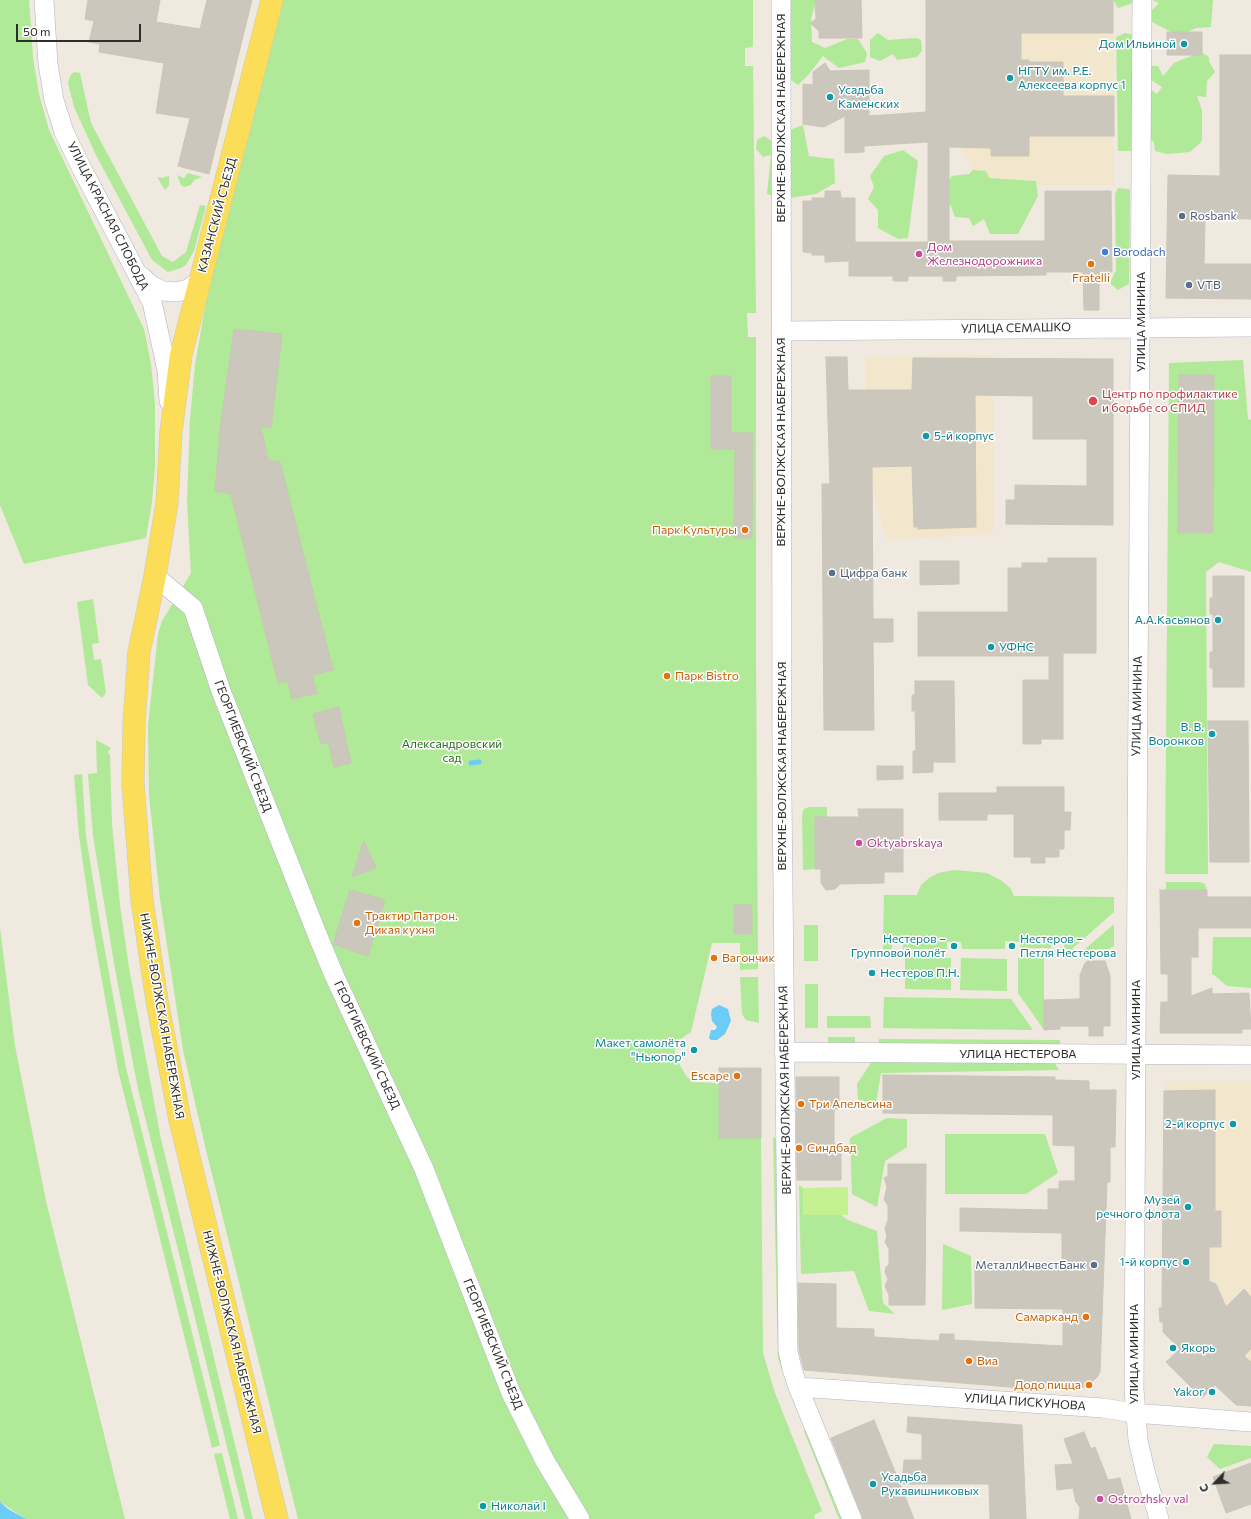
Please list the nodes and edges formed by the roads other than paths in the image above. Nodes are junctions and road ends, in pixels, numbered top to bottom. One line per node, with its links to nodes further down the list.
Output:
1 (44, 0): 5 (street, УЛИЦА КРАСНАЯ СЛОБОДА)
2 (272, 0): 6 (main road, КАЗАНСКИЙ СЪЕЗД)
3 (781, 0): 9 (street, ВЕРХНЕ-ВОЛЖСКАЯ НАБЕРЕЖНАЯ)
4 (1142, 0): 7 (street, УЛИЦА МИНИНА)
5 (137, 272): 6 (street); 10 (street, УЛИЦА КРАСНАЯ СЛОБОДА)
6 (200, 280): 10 (main road, КАЗАНСКИЙ СЪЕЗД)
7 (1141, 327): 8 (street, УЛИЦА СЕМАШКО); 9 (street, УЛИЦА СЕМАШКО); 13 (street, УЛИЦА МИНИНА)
8 (1251, 327)
9 (781, 331): 12 (street, ВЕРХНЕ-ВОЛЖСКАЯ НАБЕРЕЖНАЯ)
10 (172, 432): 11 (main road, НИЖНЕ-ВОЛЖСКАЯ НАБЕРЕЖНАЯ)
11 (155, 576): 18 (main road, НИЖНЕ-ВОЛЖСКАЯ НАБЕРЕЖНАЯ); 19 (street, ГЕОРГИЕВСКИЙ СЪЕЗД)
12 (784, 1052): 13 (street, УЛИЦА НЕСТЕРОВА); 15 (street, ВЕРХНЕ-ВОЛЖСКАЯ НАБЕРЕЖНАЯ)
13 (1136, 1054): 14 (street, УЛИЦА НЕСТЕРОВА); 16 (street, УЛИЦА МИНИНА)
14 (1251, 1055)
15 (798, 1387): 16 (street, УЛИЦА ПИСКУНОВА); 20 (street, ВЕРХНЕ-ВОЛЖСКАЯ НАБЕРЕЖНАЯ)
16 (1134, 1413): 17 (street, УЛИЦА ПИСКУНОВА); 21 (street, УЛИЦА МИНИНА)
17 (1251, 1422)
18 (277, 1519)
19 (580, 1519)
20 (852, 1519)
21 (1159, 1519)

